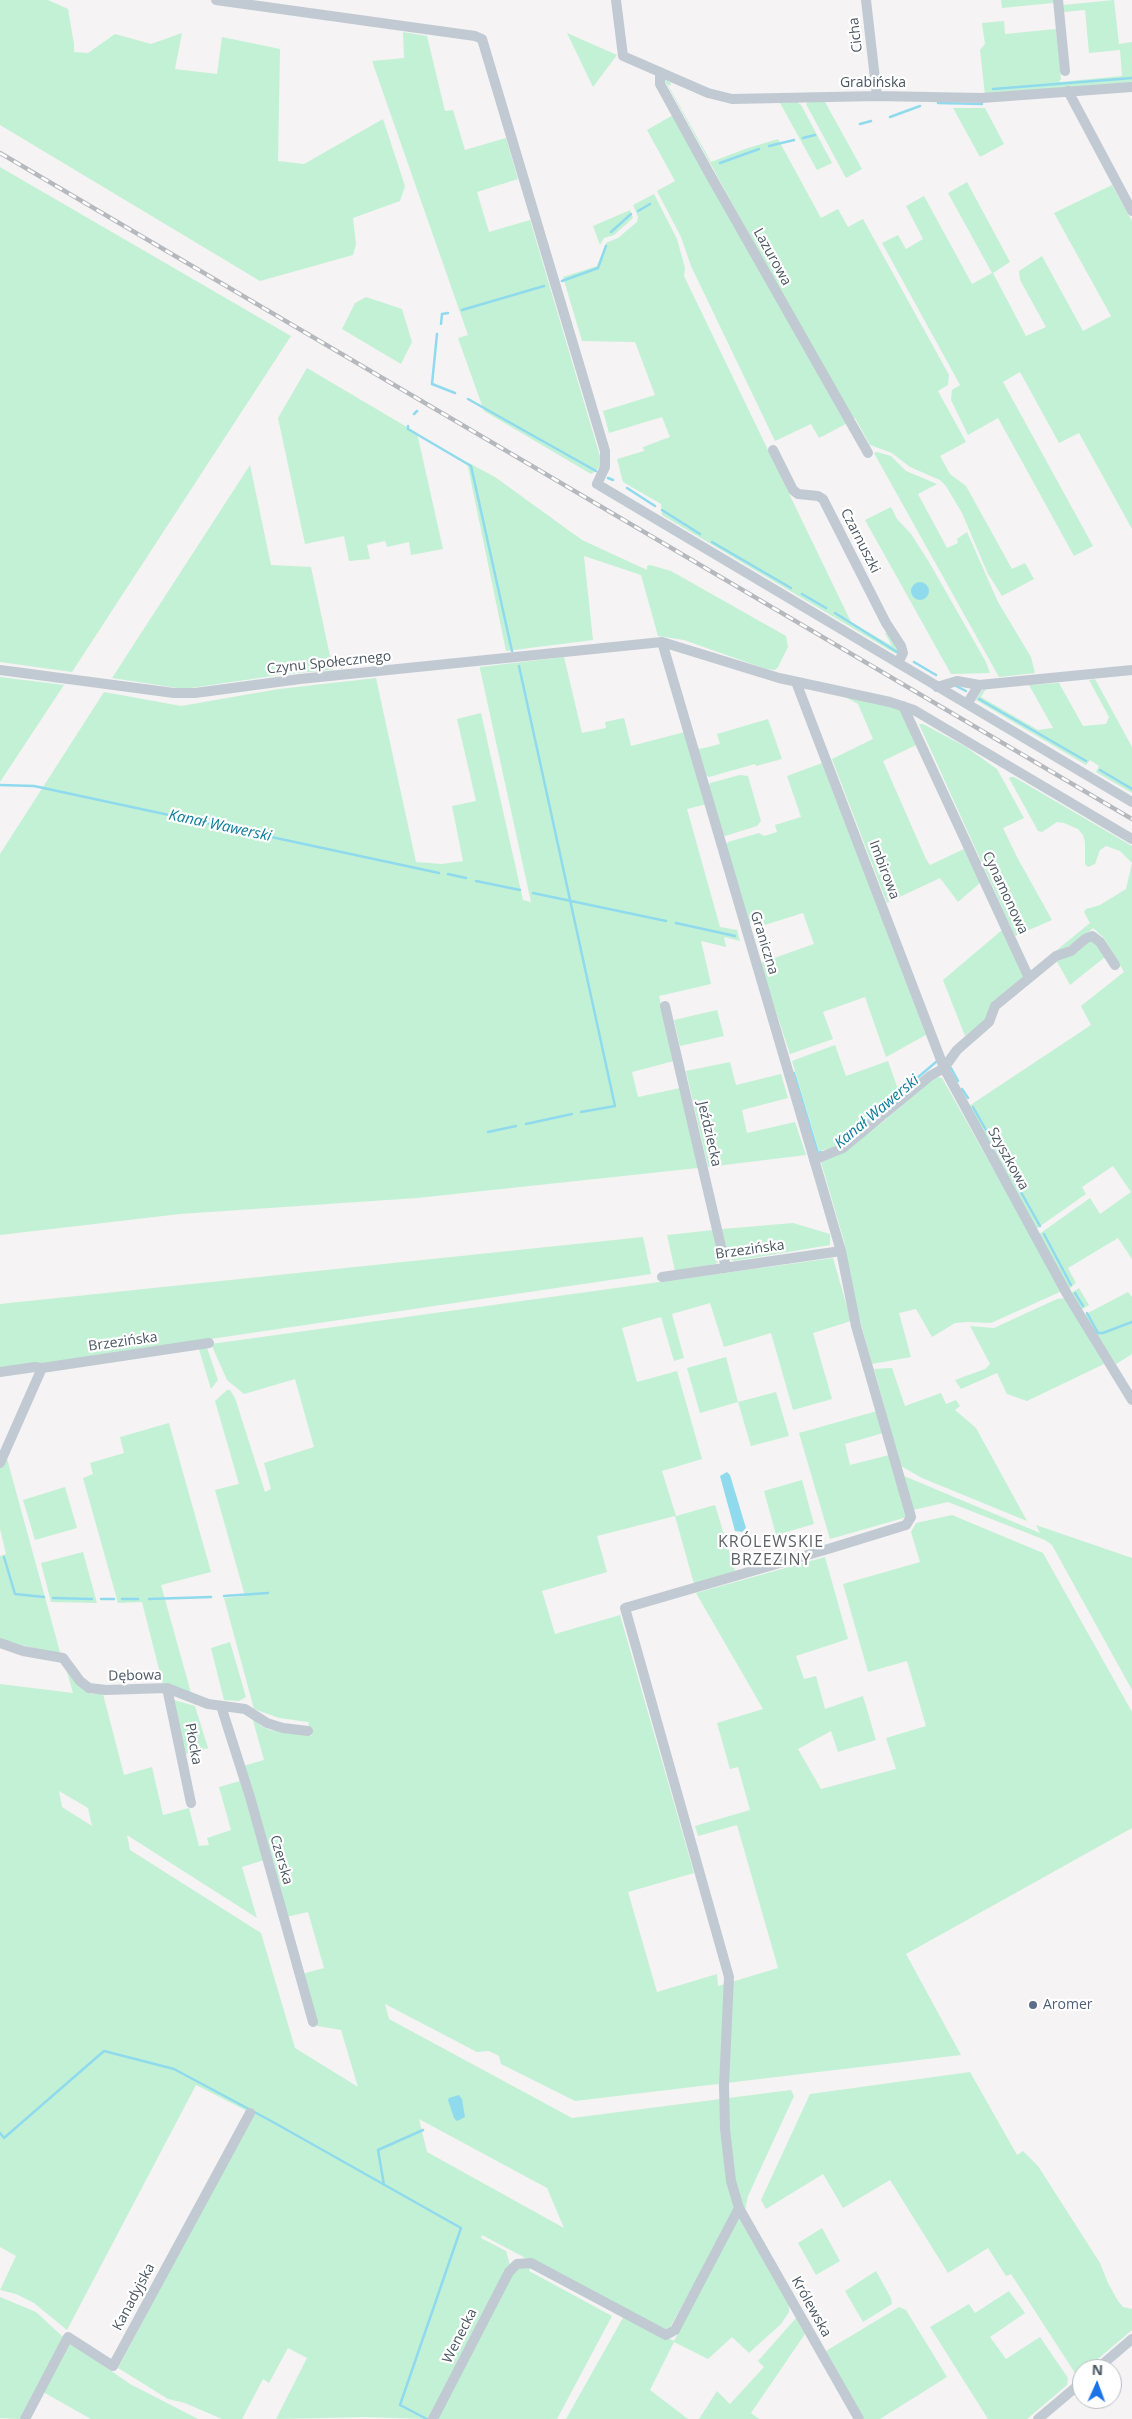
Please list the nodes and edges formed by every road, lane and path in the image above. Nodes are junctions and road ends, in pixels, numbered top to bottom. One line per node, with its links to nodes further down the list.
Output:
1 (216, 0): 14 (street)
2 (616, 0): 6 (street, Grabińska)
3 (866, 0): 9 (street, Cicha)
4 (1058, 0): 5 (street)
5 (1065, 71)
6 (660, 72): 9 (street, Grabińska); 12 (street, Lazurowa)
7 (1132, 87): 8 (street, Grabińska)
8 (1068, 91): 9 (street, Grabińska); 10 (street)
9 (877, 96)
10 (1132, 211)
11 (773, 450): 14 (street, Czarnuszki)
12 (868, 453)
13 (662, 642): 15 (street, Czynu Społecznego); 17 (street); 28 (street, Graniczna)
14 (898, 663): 19 (street)
15 (0, 670)
16 (1132, 670): 18 (street)
17 (796, 682): 21 (street); 27 (street, Imbirowa)
18 (979, 685): 19 (street); 20 (street)
19 (937, 687): 20 (street)
20 (966, 704): 22 (street)
21 (904, 706): 23 (street); 25 (street, Cynamonowa)
22 (1132, 802)
23 (1132, 839)
24 (1115, 965): 25 (street)
25 (1029, 978): 27 (street)
26 (665, 1006): 30 (street, Jeździecka)
27 (944, 1068): 28 (street); 35 (street, Szyszkowa)
28 (814, 1160): 29 (street, Graniczna)
29 (841, 1251): 30 (street, Brzezińska); 44 (street, Królewska)
30 (726, 1268): 31 (street, Brzezińska)
31 (662, 1277)
32 (209, 1343): 33 (street, Brzezińska)
33 (42, 1368): 34 (street, Brzezińska); 36 (street)
34 (0, 1372)
35 (1132, 1400)
36 (0, 1463)
37 (0, 1643): 38 (street, Dębowa)
38 (167, 1688): 39 (street, Dębowa); 41 (street, Płocka)
39 (221, 1706): 40 (street, Dębowa); 42 (street, Czerska)
40 (308, 1731)
41 (191, 1803)
42 (313, 2022)
43 (250, 2113): 49 (street, Kanadyjska)
44 (739, 2208): 48 (street, Królewska); 50 (street, Wenecka)
45 (1132, 2339): 46 (street)
46 (1109, 2359)
47 (1072, 2390): 51 (street)
48 (857, 2418)
49 (25, 2419)
50 (433, 2419)
51 (1038, 2419)

